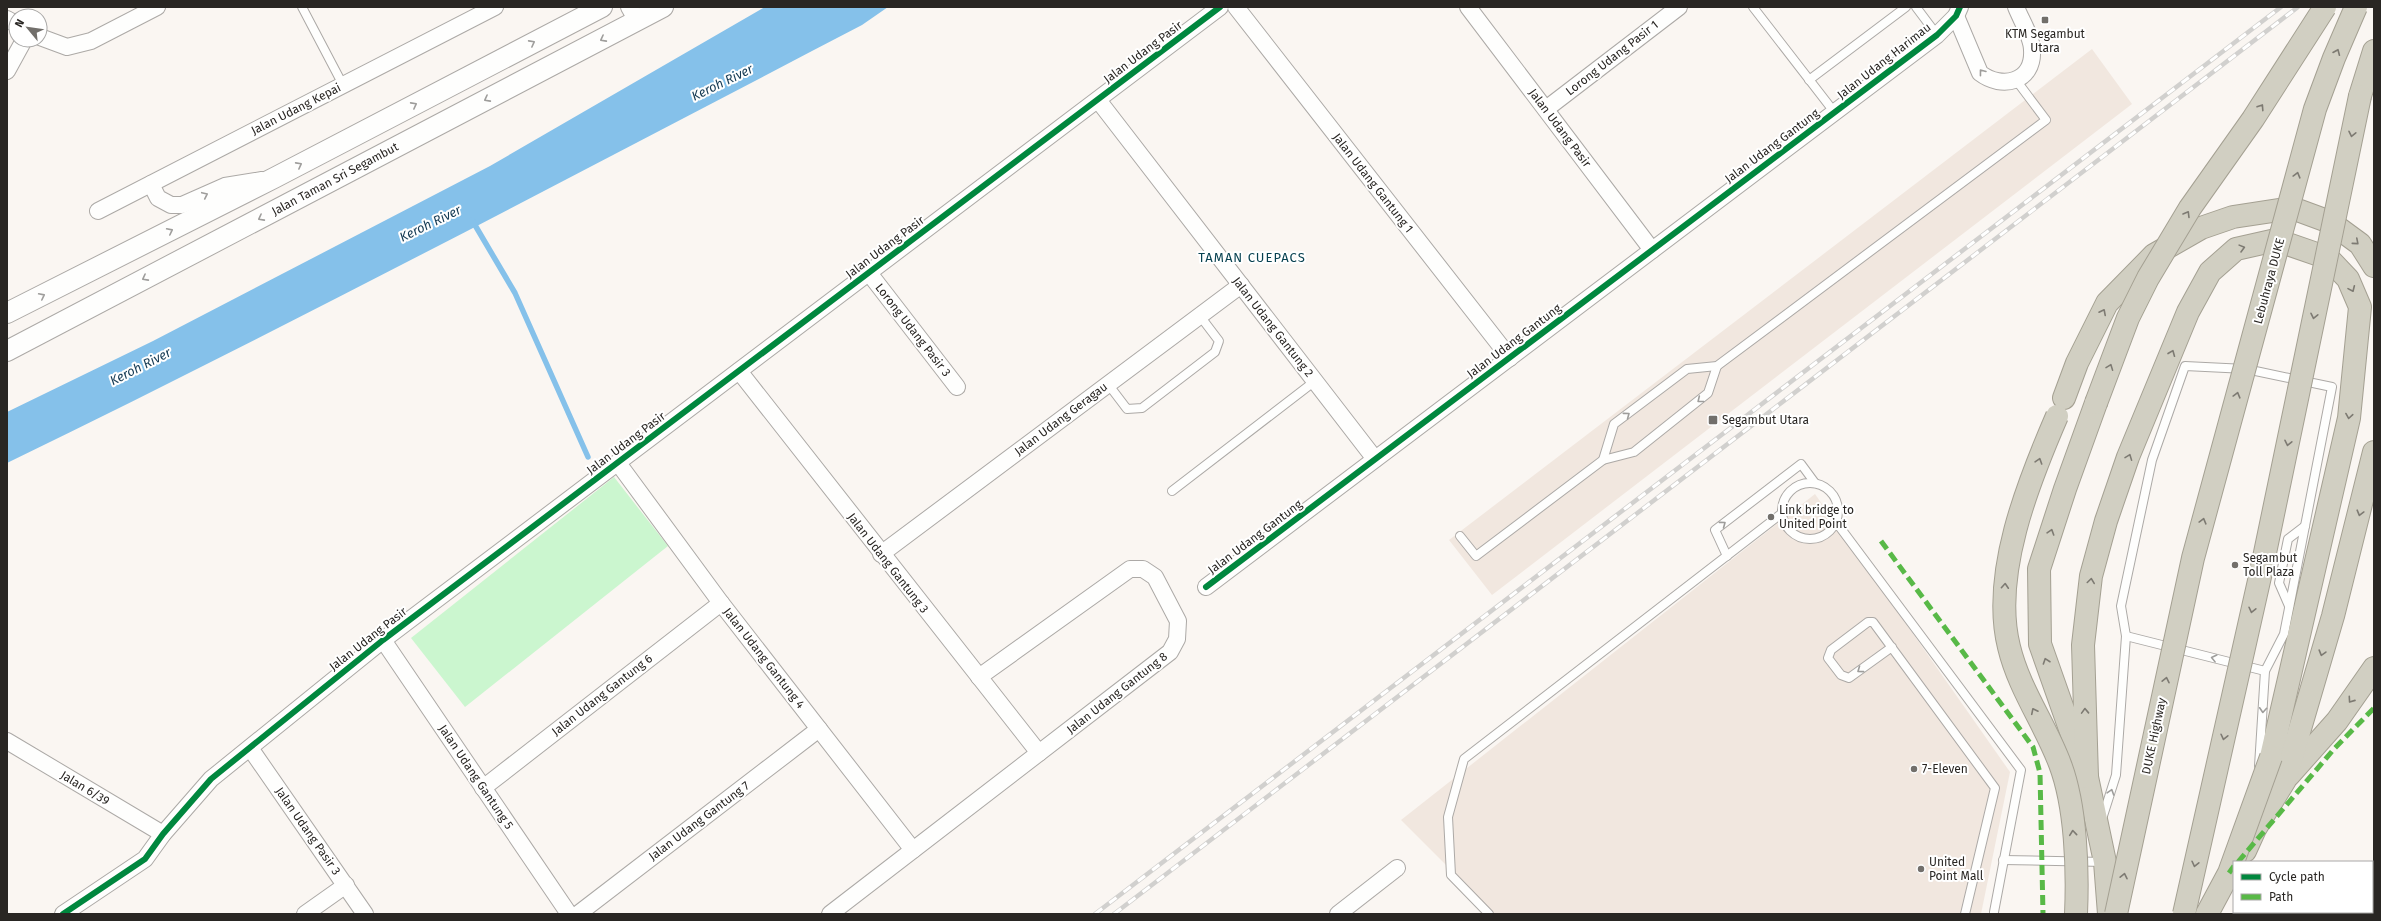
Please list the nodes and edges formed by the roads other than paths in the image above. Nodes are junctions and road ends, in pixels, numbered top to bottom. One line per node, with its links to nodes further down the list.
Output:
1 (157, 7): 19 (street)
2 (302, 7): 25 (lane)
3 (495, 7): 25 (street, Jalan Udang Kepai)
4 (602, 7): 29 (street, one-way to 4)
5 (663, 7): 17 (street, Jalan Taman Sri Segambut)
6 (1220, 7): 26 (street, Jalan Udang Pasir)
7 (1236, 7): 39 (street, Jalan Udang Gantung 1)
8 (1468, 7): 27 (street, Jalan Udang Pasir)
9 (1679, 7): 27 (street, Lorong Udang Pasir 1)
10 (1753, 7): 23 (lane)
11 (1906, 7): 23 (lane)
12 (1916, 7): 18 (lane)
13 (2016, 7): 24 (street)
14 (2325, 7): 70 (highway, one-way to 14, bridge)
15 (2356, 7): 97 (highway, Lebuhraya DUKE, one-way to 15, bridge)
16 (1958, 11): 18 (street, Jalan Udang Harimau); 24 (street, one-way to 16)
17 (633, 14): 38 (street, Jalan Taman Sri Segambut, one-way to 38)
18 (1937, 35): 28 (street, Jalan Udang Harimau)
19 (48, 40)
20 (20, 48): 22 (street)
21 (2374, 51): 98 (highway, one-way to 98, bridge)
22 (7, 71)
23 (1809, 80): 28 (lane)
24 (2016, 80): 40 (lane)
25 (343, 85): 30 (street, Jalan Udang Kepai)
26 (1098, 100): 34 (street, Jalan Udang Pasir); 35 (street, Jalan Udang Gantung 2)
27 (1546, 109): 32 (street, Jalan Udang Pasir)
28 (1835, 113): 32 (street, Jalan Udang Gantung)
29 (274, 178): 30 (street, one-way to 29); 36 (street, one-way to 29)
30 (151, 184): 31 (street, Jalan Udang Kepai)
31 (98, 211)
32 (1652, 250): 39 (street, Jalan Udang Gantung)
33 (2374, 266): 95 (highway, one-way to 33, bridge)
34 (869, 273): 41 (street, Jalan Udang Pasir); 44 (street, Lorong Udang Pasir 3)
35 (1241, 285): 37 (street, Jalan Udang Geragau); 42 (street, Jalan Udang Gantung 2)
36 (7, 314)
37 (1200, 316): 43 (street, Jalan Udang Geragau); 43 (lane)
38 (7, 351)
39 (1510, 358): 46 (street, Jalan Udang Gantung)
40 (1717, 366): 47 (lane, one-way to 47); 47 (lane, one-way to 40)
41 (739, 371): 48 (street, Jalan Udang Pasir); 55 (street, Jalan Udang Gantung 3)
42 (1315, 381): 46 (street, Jalan Udang Gantung 2); 50 (lane)
43 (1108, 384): 55 (street, Jalan Udang Geragau)
44 (957, 387)
45 (2374, 452): 71 (highway, one-way to 71)
46 (1376, 459): 57 (street, Jalan Udang Gantung)
47 (1603, 460): 54 (lane)
48 (618, 463): 58 (street, Jalan Udang Gantung 4); 61 (street, Jalan Udang Pasir)
49 (1815, 483): 51 (lane); 52 (lane); 56 (lane, one-way to 49)
50 (1172, 491)
51 (1781, 514): 52 (lane); 56 (lane)
52 (1836, 522): 77 (lane)
53 (2305, 526): 59 (lane); 59 (lane); 60 (lane)
54 (1460, 536)
55 (881, 554): 65 (street, Jalan Udang Gantung 3)
56 (1727, 556): 93 (lane)
57 (1206, 588)
58 (721, 602): 66 (street, Jalan Udang Gantung 4); 72 (street, Jalan Udang Gantung 6)
59 (2289, 606): 64 (lane)
60 (2126, 636): 64 (lane, one-way to 60); 73 (lane, one-way to 60)
61 (383, 640): 68 (street, Jalan Udang Pasir); 72 (street, Jalan Udang Gantung 5)
62 (1892, 647): 62 (lane, one-way to 62); 94 (lane)
63 (2374, 668): 71 (highway, one-way to 71)
64 (2265, 671): 74 (lane, one-way to 74)
65 (979, 677): 69 (street, Jalan Udang Gantung 3); 69 (street, Jalan Udang Gantung 8)
66 (819, 729): 76 (street, Jalan Udang Gantung 4); 90 (street, Jalan Udang Gantung 7)
67 (7, 741): 75 (street, Jalan 6/39)
68 (250, 748): 75 (street, Jalan Udang Pasir); 84 (street, Jalan Udang Pasir 3)
69 (1039, 753): 76 (street, Jalan Udang Gantung 8)
70 (2087, 778): 73 (highway); 78 (highway, one-way to 78, bridge)
71 (2285, 780): 74 (highway)
72 (483, 788): 89 (street, Jalan Udang Gantung 5)
73 (2099, 829): 80 (highway)
74 (2255, 829): 79 (highway)
75 (163, 834): 86 (street, Jalan Udang Pasir)
76 (913, 850): 91 (street, Jalan Udang Gantung 8)
77 (2003, 860): 80 (lane); 85 (lane)
78 (2233, 861)
79 (2240, 861)
80 (2105, 862): 96 (highway)
81 (2233, 862): 99 (highway, one-way to 99, bridge)
82 (1397, 868): 92 (street)
83 (2233, 879): 100 (highway)
84 (346, 885): 87 (street); 88 (street, Jalan Udang Pasir 3)
85 (1994, 912)
86 (63, 914)
87 (306, 914)
88 (365, 914)
89 (569, 914)
90 (578, 914)
91 (830, 914)
92 (1338, 914)
93 (1489, 914)
94 (1965, 914)
95 (2076, 914)
96 (2109, 914)
97 (2116, 914)
98 (2184, 914)
99 (2207, 914)
100 (2217, 914)

